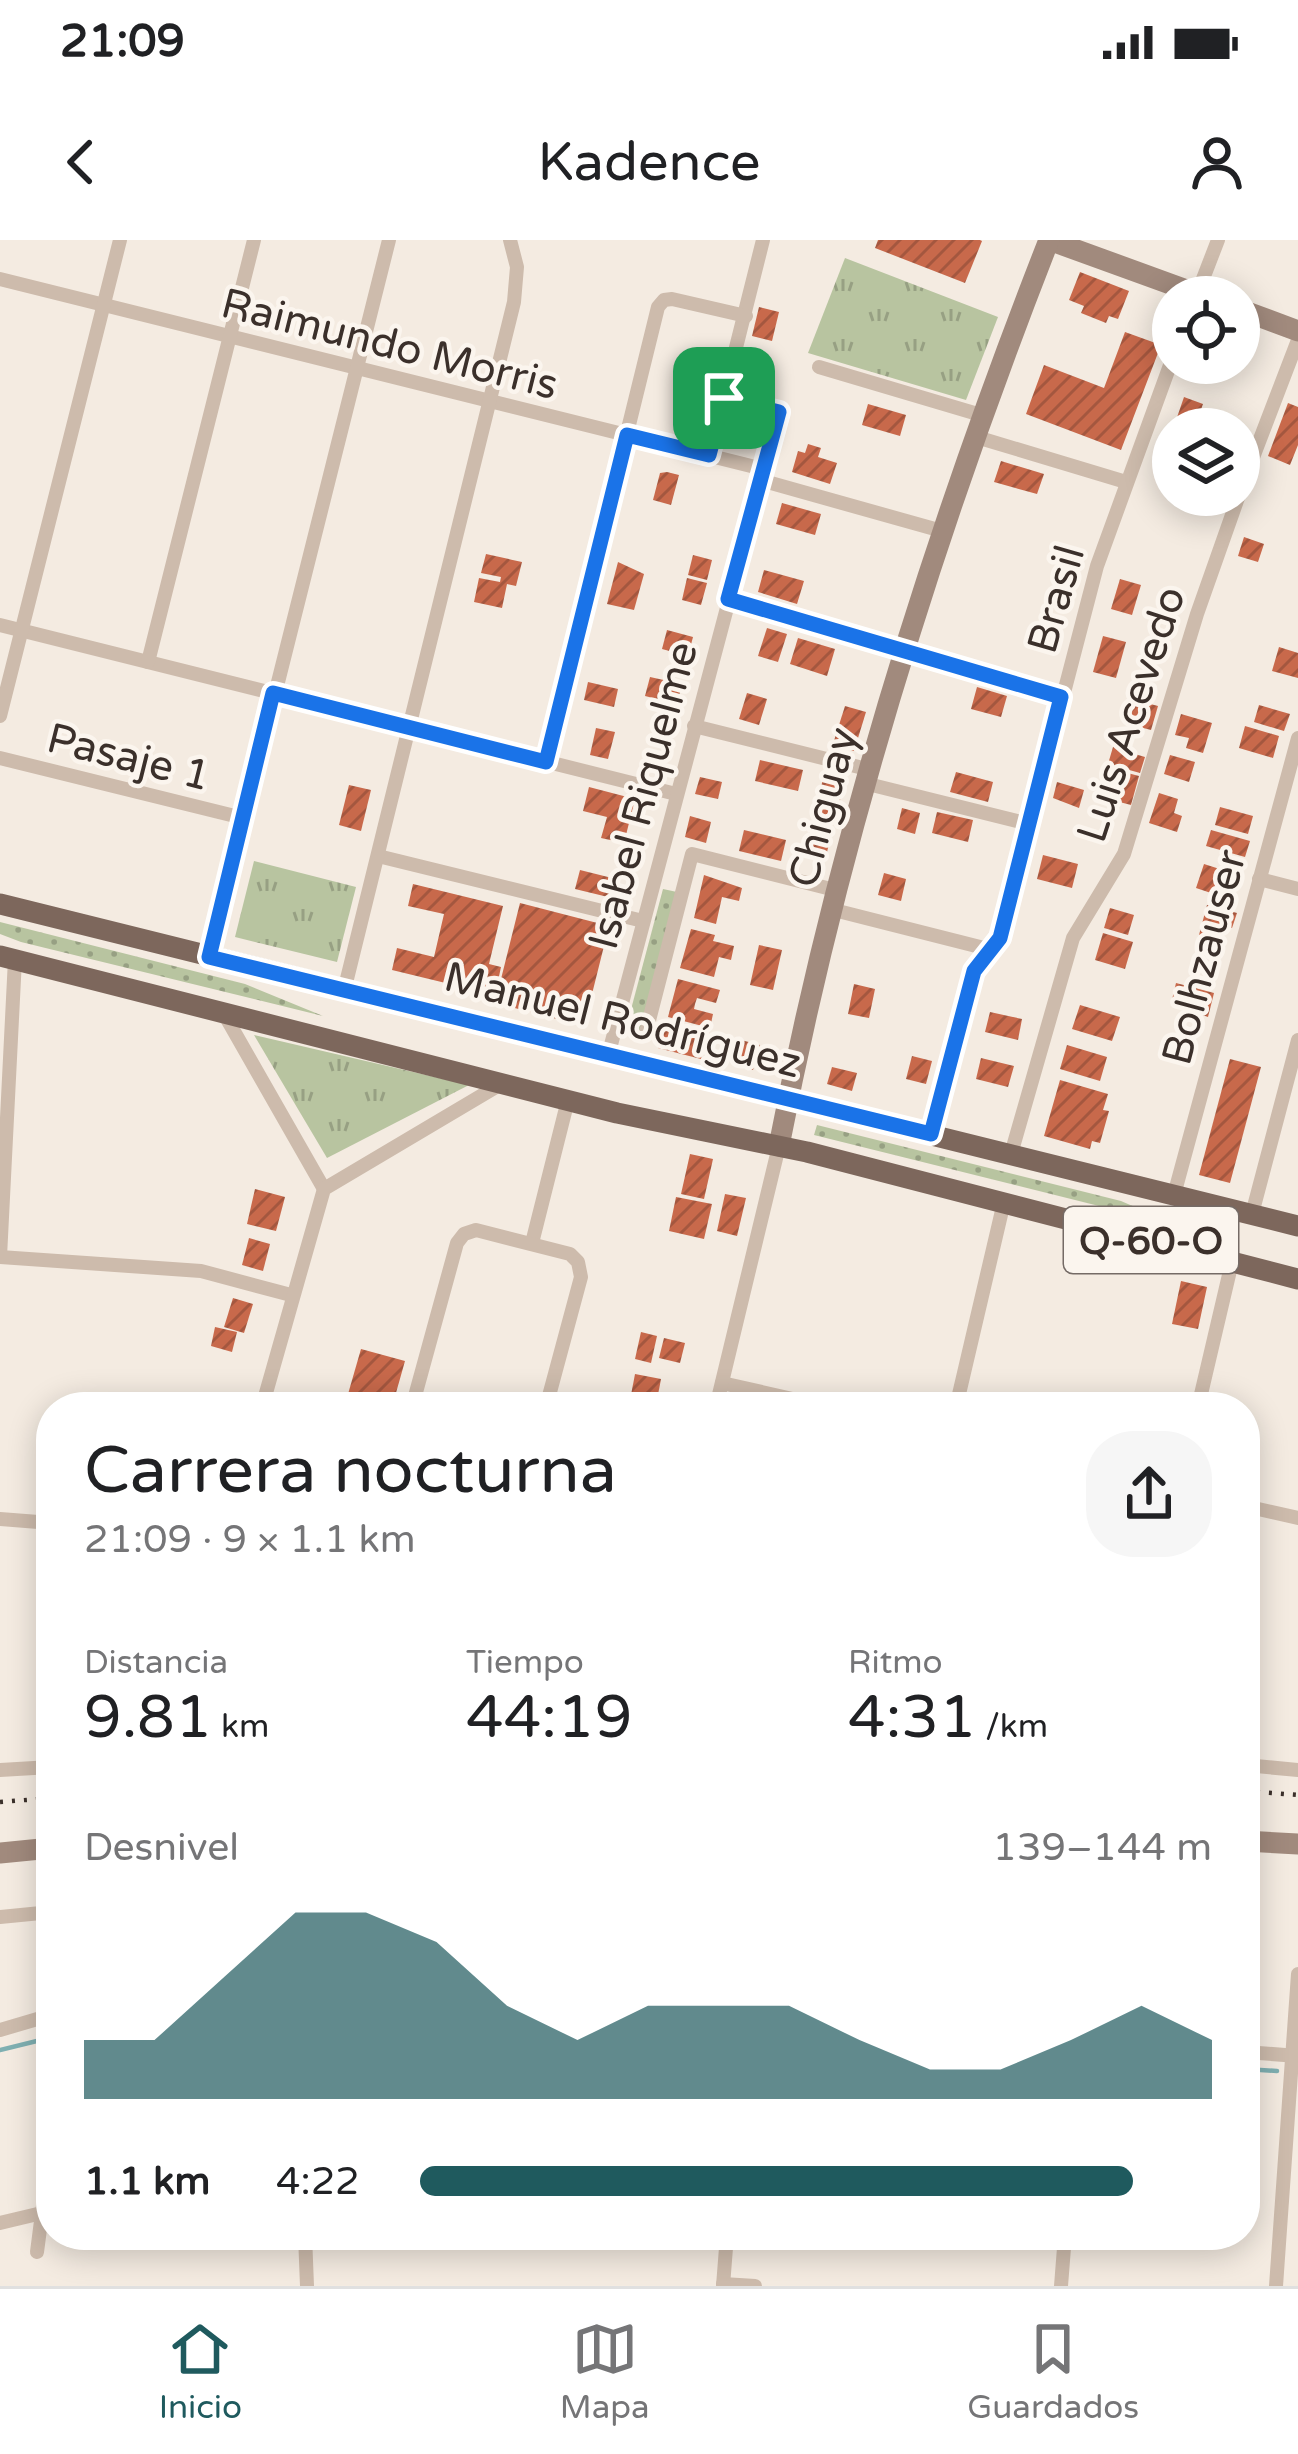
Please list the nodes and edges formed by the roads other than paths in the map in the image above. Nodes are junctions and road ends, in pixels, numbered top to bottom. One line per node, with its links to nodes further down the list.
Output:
1 (119, 240): 11 (street)
2 (254, 240): 15 (street)
3 (389, 240): 16 (street)
4 (510, 240): 20 (street)
5 (763, 240): 12 (street)
6 (1049, 240): 9 (street); 21 (street, Chiguay)
7 (1219, 240): 8 (street)
8 (1206, 276)
9 (1152, 278)
10 (0, 279): 11 (street, Raimundo Morris)
11 (103, 305): 15 (street, Raimundo Morris); 31 (street)
12 (746, 316): 19 (street); 22 (street)
13 (1260, 319): 14 (street)
14 (1298, 336): 23 (street, Luis Acevedo)
15 (230, 337): 16 (street, Raimundo Morris); 33 (street)
16 (356, 368): 20 (street, Raimundo Morris); 34 (street)
17 (819, 368): 21 (street)
18 (1163, 384): 26 (street, Brasil)
19 (724, 398): 24 (street); 25 (street, Isabel Riquelme)
20 (489, 402): 22 (street, Raimundo Morris); 38 (street)
21 (977, 425): 26 (street); 28 (street, Chiguay)
22 (627, 435): 24 (street, Raimundo Morris); 41 (street)
23 (1260, 438)
24 (709, 455): 25 (street, Raimundo Morris)
25 (762, 474): 28 (street, Raimundo Morris); 29 (street, Isabel Riquelme)
26 (1126, 482): 35 (street, Brasil)
27 (1232, 516): 66 (street, Luis Acevedo)
28 (941, 531): 32 (street, Chiguay)
29 (728, 599): 32 (street); 37 (street, Isabel Riquelme)
30 (0, 625): 31 (street)
31 (22, 631): 33 (street); 36 (street)
32 (905, 649): 35 (street); 42 (street, Chiguay)
33 (148, 662): 34 (street)
34 (273, 693): 38 (street); 44 (street)
35 (1061, 697): 45 (street, Brasil)
36 (0, 716)
37 (694, 726): 42 (street); 43 (street, Isabel Riquelme)
38 (410, 728): 41 (street); 46 (street)
39 (1298, 738): 47 (street, Bolhzauser)
40 (0, 758): 44 (street, Pasaje 1)
41 (546, 762): 43 (street)
42 (870, 777): 45 (street); 49 (street, Chiguay)
43 (676, 794): 51 (street, Isabel Riquelme)
44 (243, 818): 54 (street)
45 (1029, 824): 52 (street, Brasil)
46 (378, 856): 51 (street); 55 (street)
47 (1259, 879): 48 (street); 68 (street, Bolhzauser)
48 (1298, 889)
49 (836, 901): 52 (street); 57 (street); 61 (street, Chiguay)
50 (0, 904): 54 (main road, Manuel Rodríguez / Q-60-O)
51 (643, 921): 59 (street, Isabel Riquelme)
52 (992, 950): 64 (street, Brasil)
53 (7, 957): 56 (main road, Manuel Rodríguez / Q-60-O); 63 (street)
54 (209, 957): 55 (main road, Manuel Rodríguez / Q-60-O)
55 (344, 991): 59 (main road, Manuel Rodríguez / Q-60-O)
56 (223, 1012): 60 (main road, Manuel Rodríguez / Q-60-O); 67 (street)
57 (646, 1032)
58 (1298, 1040): 70 (street)
59 (608, 1056): 61 (main road, Manuel Rodríguez / Q-60-O)
60 (502, 1083): 62 (main road, Manuel Rodríguez / Q-60-O); 67 (street)
61 (789, 1099): 64 (main road, Manuel Rodríguez / Q-60-O); 65 (street, Chiguay)
62 (568, 1100): 65 (main road, Manuel Rodríguez / Q-60-O); 72 (street)
63 (3, 1127): 73 (street)
64 (931, 1134): 66 (main road, Manuel Rodríguez / Q-60-O)
65 (779, 1146): 69 (main road, Manuel Rodríguez / Q-60-O); 77 (street, Chiguay)
66 (1011, 1154): 68 (main road, Manuel Rodríguez / Q-60-O)
67 (324, 1189): 76 (street)
68 (1174, 1195): 70 (main road, Manuel Rodríguez / Q-60-O)
69 (1004, 1202): 74 (main road, Manuel Rodríguez / Q-60-O); 83 (street)
70 (1252, 1214): 71 (main road, Manuel Rodríguez / Q-60-O)
71 (1298, 1226)
72 (532, 1243): 79 (street); 80 (street)
73 (0, 1257): 76 (street)
74 (1232, 1262): 75 (main road, Manuel Rodríguez / Q-60-O); 84 (street)
75 (1298, 1279)
76 (291, 1295): 78 (street)
77 (722, 1383): 81 (street, Chiguay); 82 (street)
78 (266, 1392)
79 (416, 1392)
80 (550, 1392)
81 (720, 1392)
82 (762, 1392)
83 (960, 1392)
84 (1202, 1392)
85 (1260, 1509): 86 (street)
86 (1298, 1518)
87 (0, 1519): 88 (street)
88 (36, 1522)
89 (1260, 1766): 92 (street)
90 (36, 1768): 91 (street)
91 (0, 1770)
92 (1298, 1770)
93 (1260, 1841): 94 (street)
94 (1298, 1844)
95 (36, 1849): 96 (street)
96 (0, 1853)
97 (36, 1914): 98 (street)
98 (0, 1918)
99 (1298, 1974): 103 (street)
100 (36, 2019): 101 (street)
101 (0, 2030)
102 (1260, 2053): 103 (street)
103 (1295, 2056): 113 (street)
104 (36, 2214): 105 (street)
105 (0, 2223)
106 (306, 2250): 110 (street)
107 (726, 2250): 109 (street)
108 (1064, 2250): 112 (street)
109 (723, 2285): 111 (street)
110 (307, 2286)
111 (755, 2286)
112 (1061, 2286)
113 (1276, 2286)

